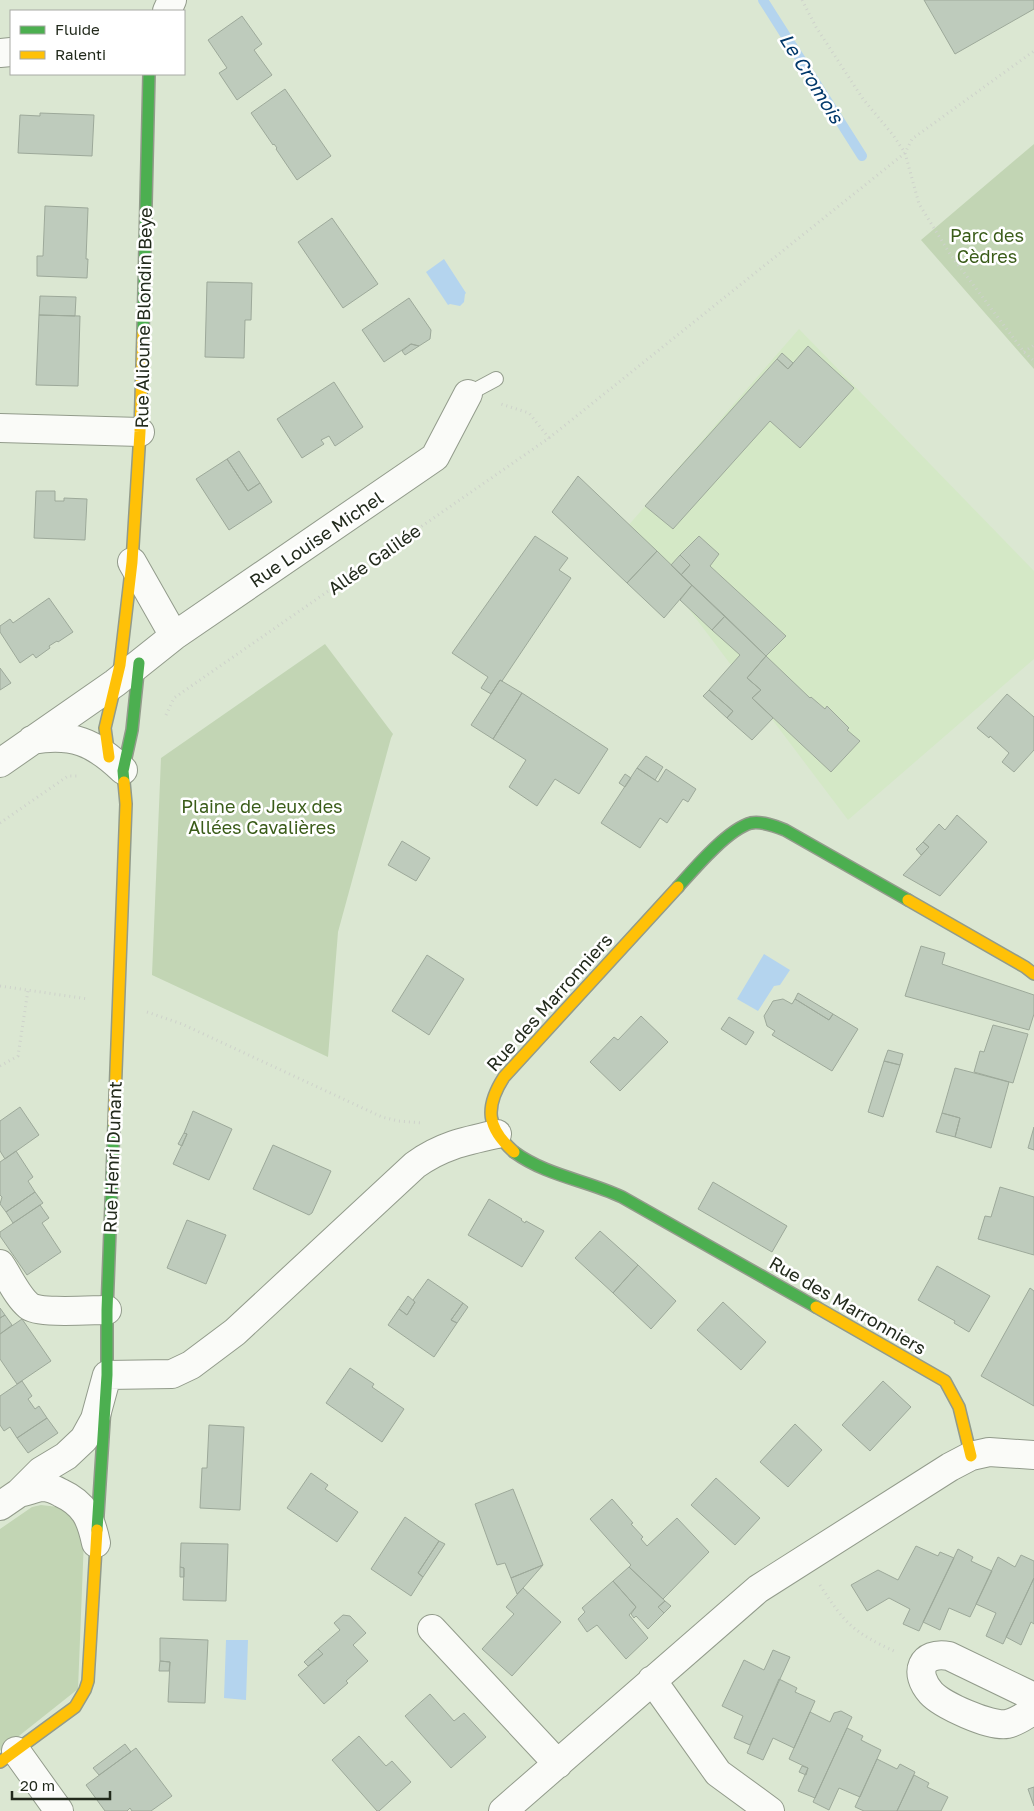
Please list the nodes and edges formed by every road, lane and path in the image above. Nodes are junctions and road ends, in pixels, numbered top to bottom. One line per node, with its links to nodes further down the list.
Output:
1 (802, 0): 4 (path)
2 (1034, 51): 4 (path, Allée Galilée)
3 (149, 75): 11 (street, Rue Alioune Blondin Beye)
4 (905, 153): 6 (path); 12 (path, Allée Galilée)
5 (1034, 344): 6 (path)
6 (1024, 352): 7 (path)
7 (1034, 361)
8 (496, 379): 9 (lane)
9 (468, 394): 12 (path); 14 (street, Rue Louise Michel)
10 (0, 428): 11 (street)
11 (140, 432): 13 (street, Rue Alioune Blondin Beye)
12 (549, 438): 17 (path, Allée Galilée)
13 (132, 562): 14 (street); 16 (street, Rue Alioune Blondin Beye)
14 (174, 636): 15 (street, Rue Louise Michel)
15 (139, 663): 16 (street, Rue Louise Michel); 20 (street, Rue Henri Dunant)
16 (115, 683): 18 (street, Rue Louise Michel); 20 (street, Rue Henri Dunant)
17 (166, 716)
18 (32, 740): 19 (street, Rue Louise Michel); 20 (street)
19 (0, 763)
20 (116, 764): 26 (street, Rue Henri Dunant)
21 (87, 775): 22 (path)
22 (0, 823)
23 (1034, 974): 29 (street, Rue des Marronniers)
24 (0, 986): 25 (path)
25 (28, 990): 26 (path); 27 (path)
26 (118, 1004): 28 (path); 31 (street, Rue Henri Dunant)
27 (0, 1066)
28 (427, 1123)
29 (497, 1134): 32 (street); 34 (street, Rue des Marronniers)
30 (0, 1264): 31 (street)
31 (107, 1310): 32 (street, Rue Henri Dunant)
32 (107, 1375): 35 (street); 36 (street, Rue Henri Dunant)
33 (1034, 1455): 34 (street)
34 (971, 1456): 37 (street)
35 (9, 1500): 36 (street, Rue Henri Dunant)
36 (96, 1543): 43 (street, Rue Henri Dunant)
37 (804, 1559): 39 (path); 40 (street)
38 (432, 1629): 44 (street)
39 (923, 1664): 41 (street); 42 (street)
40 (652, 1680): 44 (street); 47 (street)
41 (1034, 1697)
42 (1034, 1710)
43 (8, 1757): 45 (street)
44 (558, 1764): 46 (street)
45 (58, 1811)
46 (503, 1811)
47 (770, 1811)

